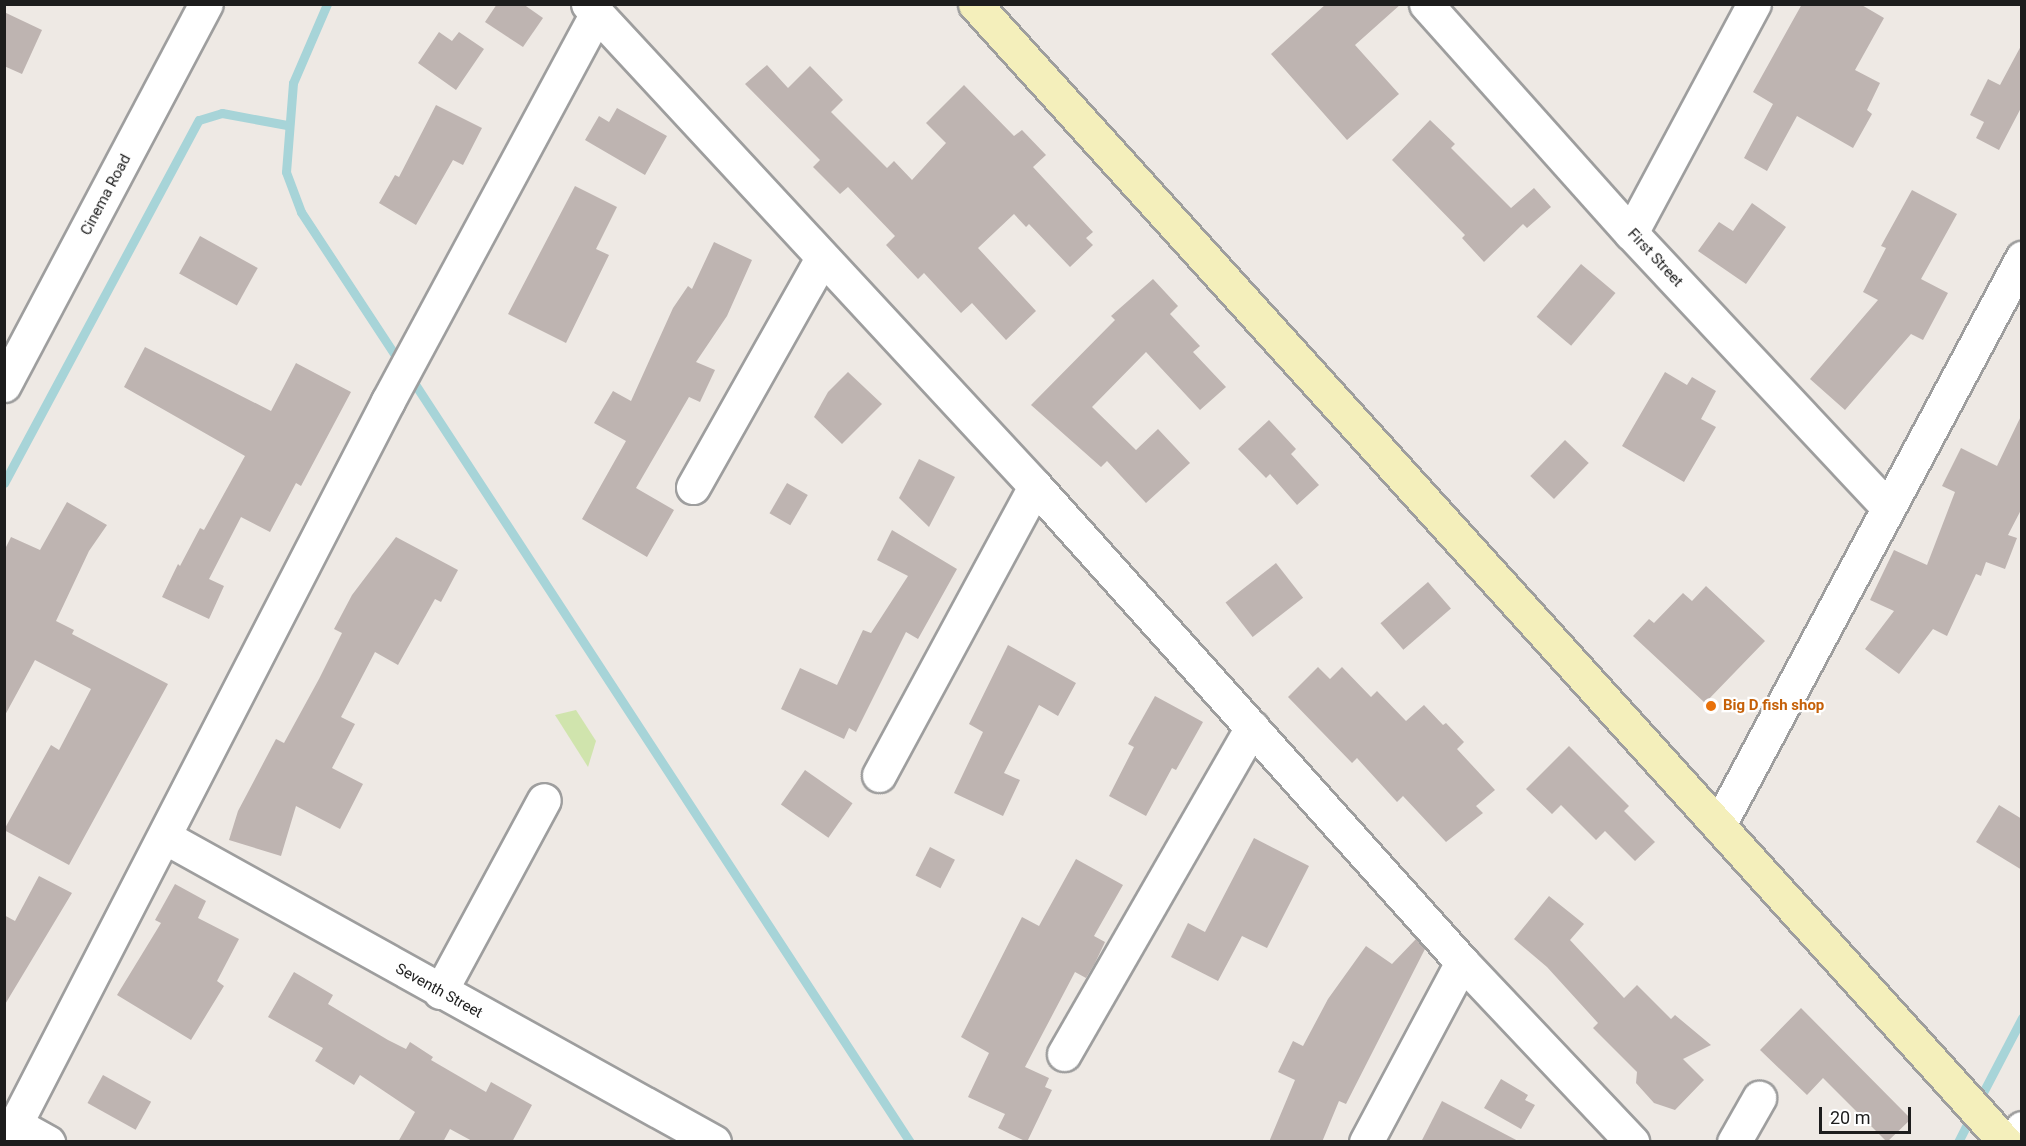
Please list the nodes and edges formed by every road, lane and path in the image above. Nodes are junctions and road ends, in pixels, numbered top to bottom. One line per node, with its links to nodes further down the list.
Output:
1 (206, 4): 9 (street, Cinema Road)
2 (975, 4): 16 (main road)
3 (1426, 4): 6 (street, First Street)
4 (1754, 4): 6 (street)
5 (592, 9): 7 (street); 17 (street)
6 (1631, 233): 12 (street, First Street)
7 (822, 258): 10 (street); 11 (street)
8 (2022, 258): 12 (street)
9 (4, 386)
10 (1035, 486): 13 (street); 14 (street)
11 (693, 487)
12 (1888, 508): 16 (street)
13 (1252, 727): 18 (street); 20 (street)
14 (879, 775)
15 (544, 800): 19 (street)
16 (1720, 823): 29 (main road)
17 (165, 837): 19 (street, Seventh Street); 23 (street)
18 (1462, 962): 26 (street); 27 (street)
19 (440, 992): 25 (street, Seventh Street)
20 (1064, 1054)
21 (1759, 1098): 28 (street)
22 (2022, 1128): 30 (street)
23 (11, 1133): 24 (street)
24 (48, 1142)
25 (714, 1142)
26 (1366, 1142)
27 (1632, 1142)
28 (1734, 1142)
29 (2005, 1142)
30 (2014, 1142)

